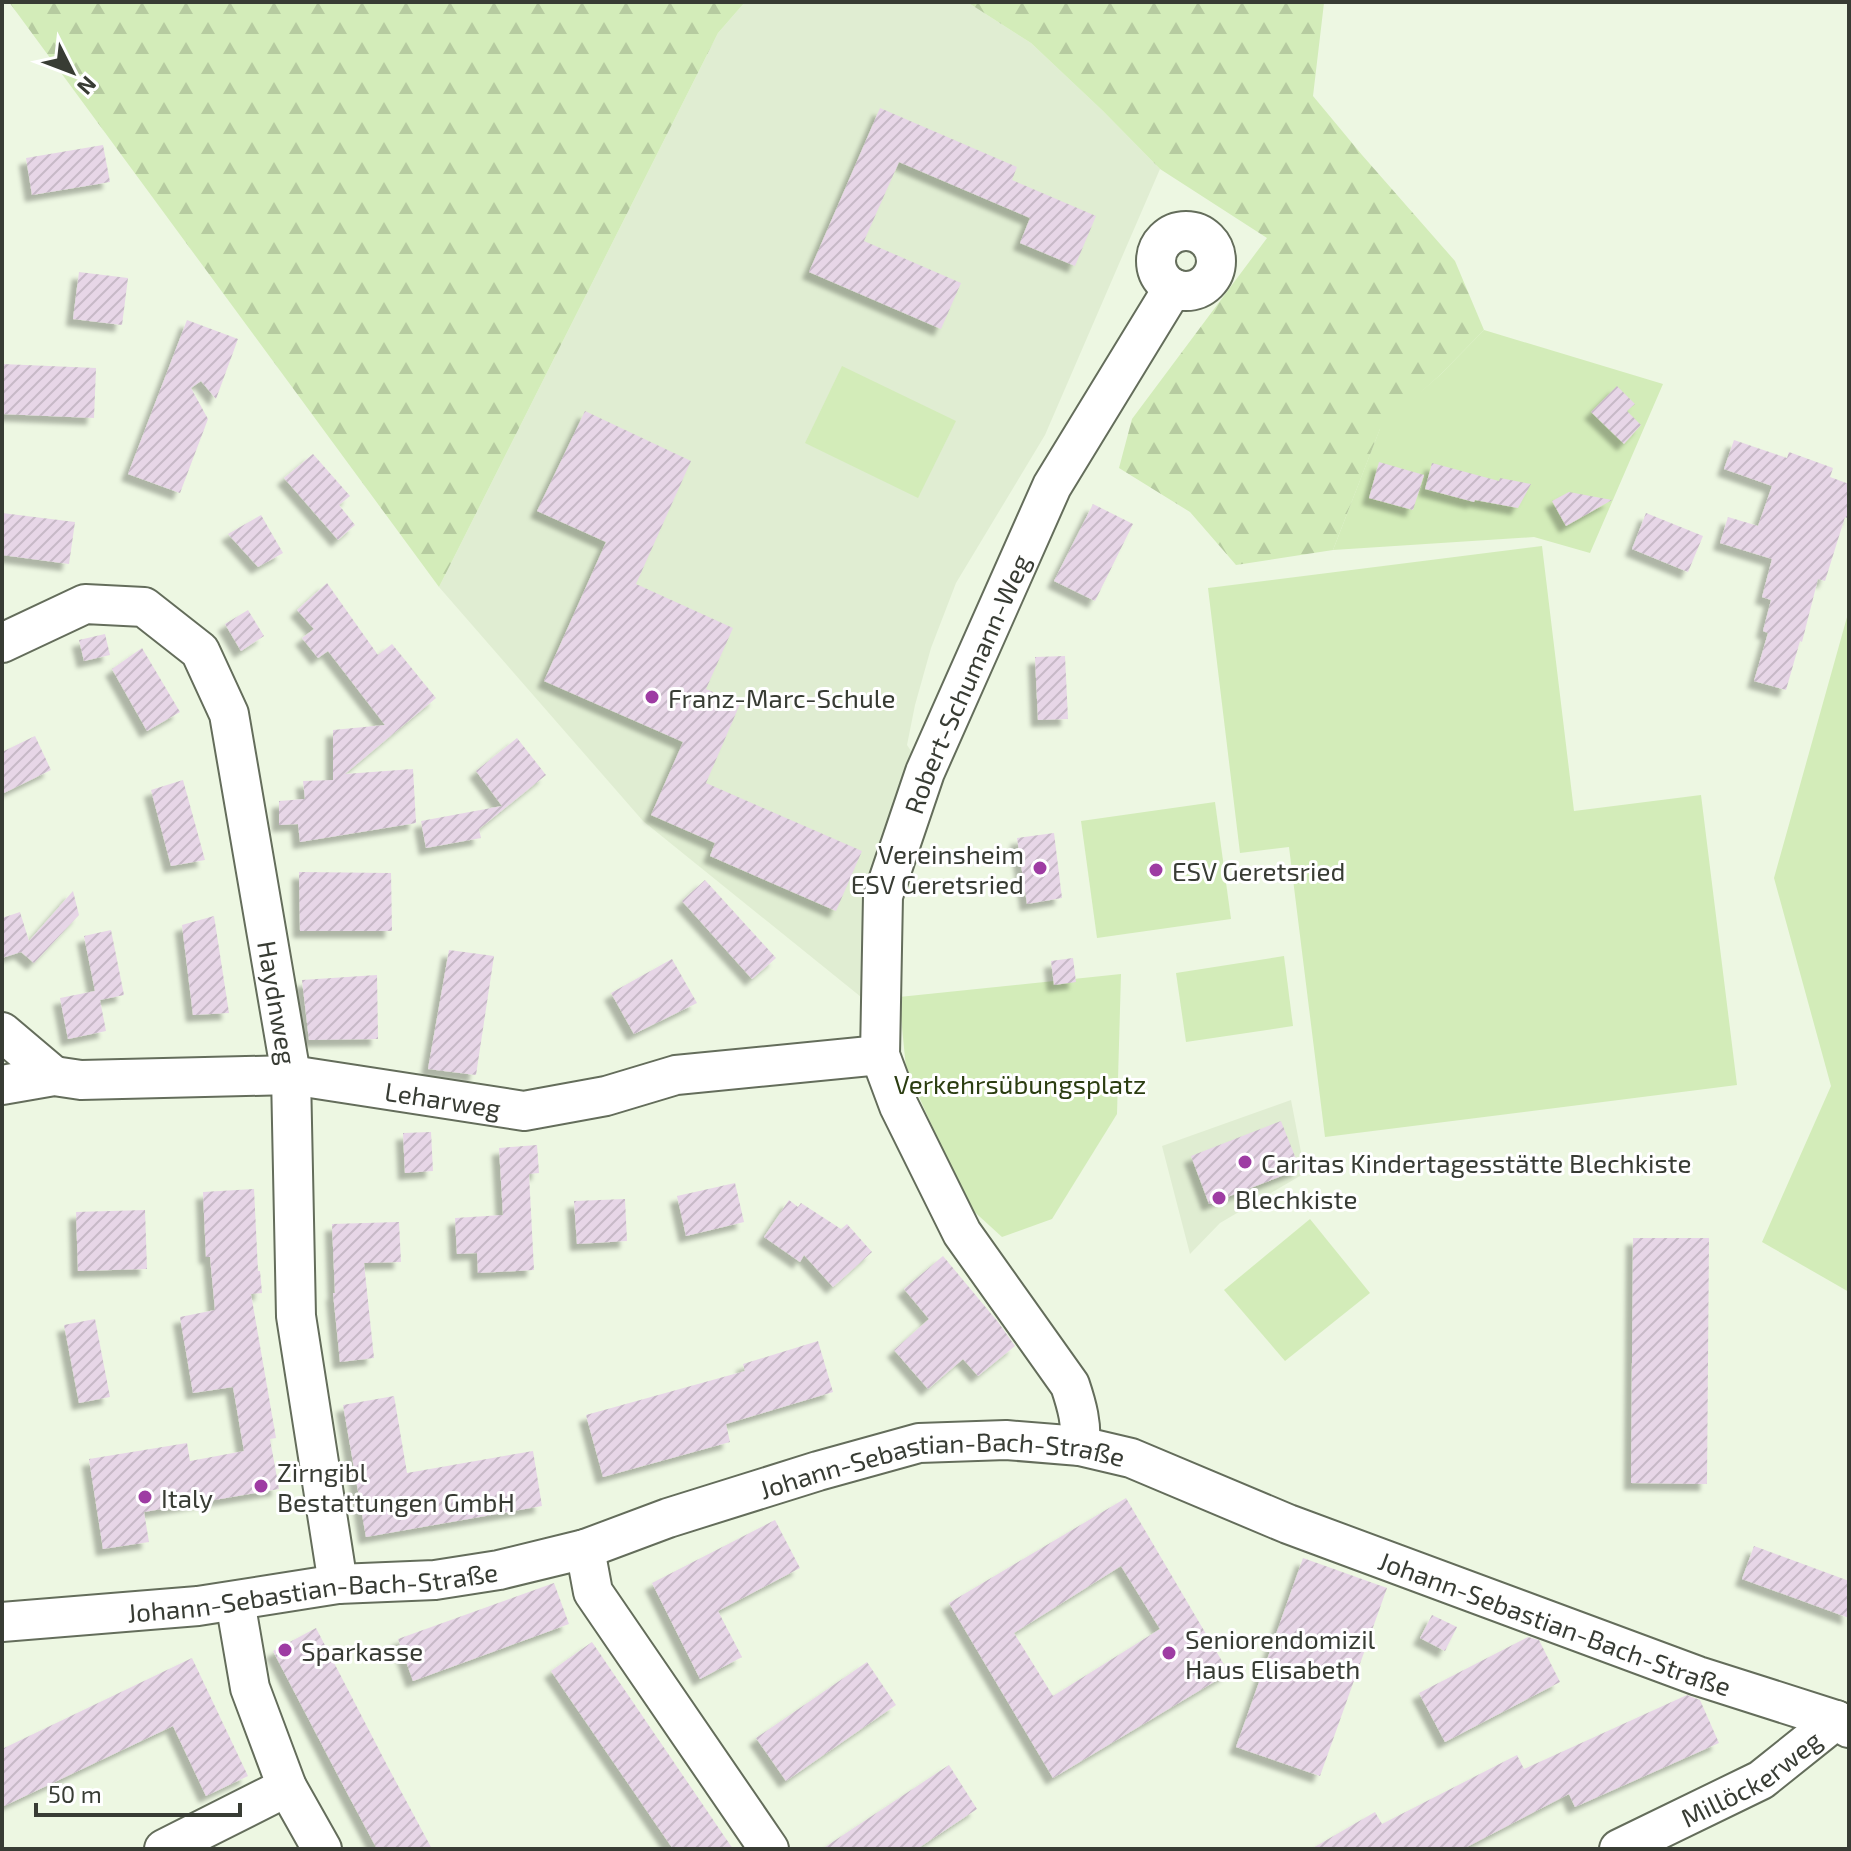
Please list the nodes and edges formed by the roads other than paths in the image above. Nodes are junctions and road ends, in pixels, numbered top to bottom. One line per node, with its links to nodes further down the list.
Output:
1 (1173, 288): 4 (street, Robert-Schumann-Weg)
2 (2, 643): 5 (street, Haydnweg)
3 (2, 1032): 6 (street)
4 (880, 1055): 5 (street, Leharweg); 8 (street, Robert-Schumann-Weg)
5 (291, 1075): 6 (street, Leharweg); 10 (street, Haydnweg)
6 (54, 1076): 7 (street, Leharweg)
7 (2, 1085)
8 (1080, 1446): 9 (street, Johann-Sebastian-Bach-Straße); 13 (street, Johann-Sebastian-Bach-Straße)
9 (585, 1549): 10 (street, Johann-Sebastian-Bach-Straße); 17 (street)
10 (338, 1584): 11 (street, Johann-Sebastian-Bach-Straße)
11 (235, 1601): 12 (street, Johann-Sebastian-Bach-Straße); 14 (street)
12 (2, 1622)
13 (1842, 1724): 18 (street, Millöckerweg)
14 (287, 1787): 15 (street); 16 (street)
15 (164, 1849)
16 (322, 1849)
17 (769, 1849)
18 (1619, 1849)

